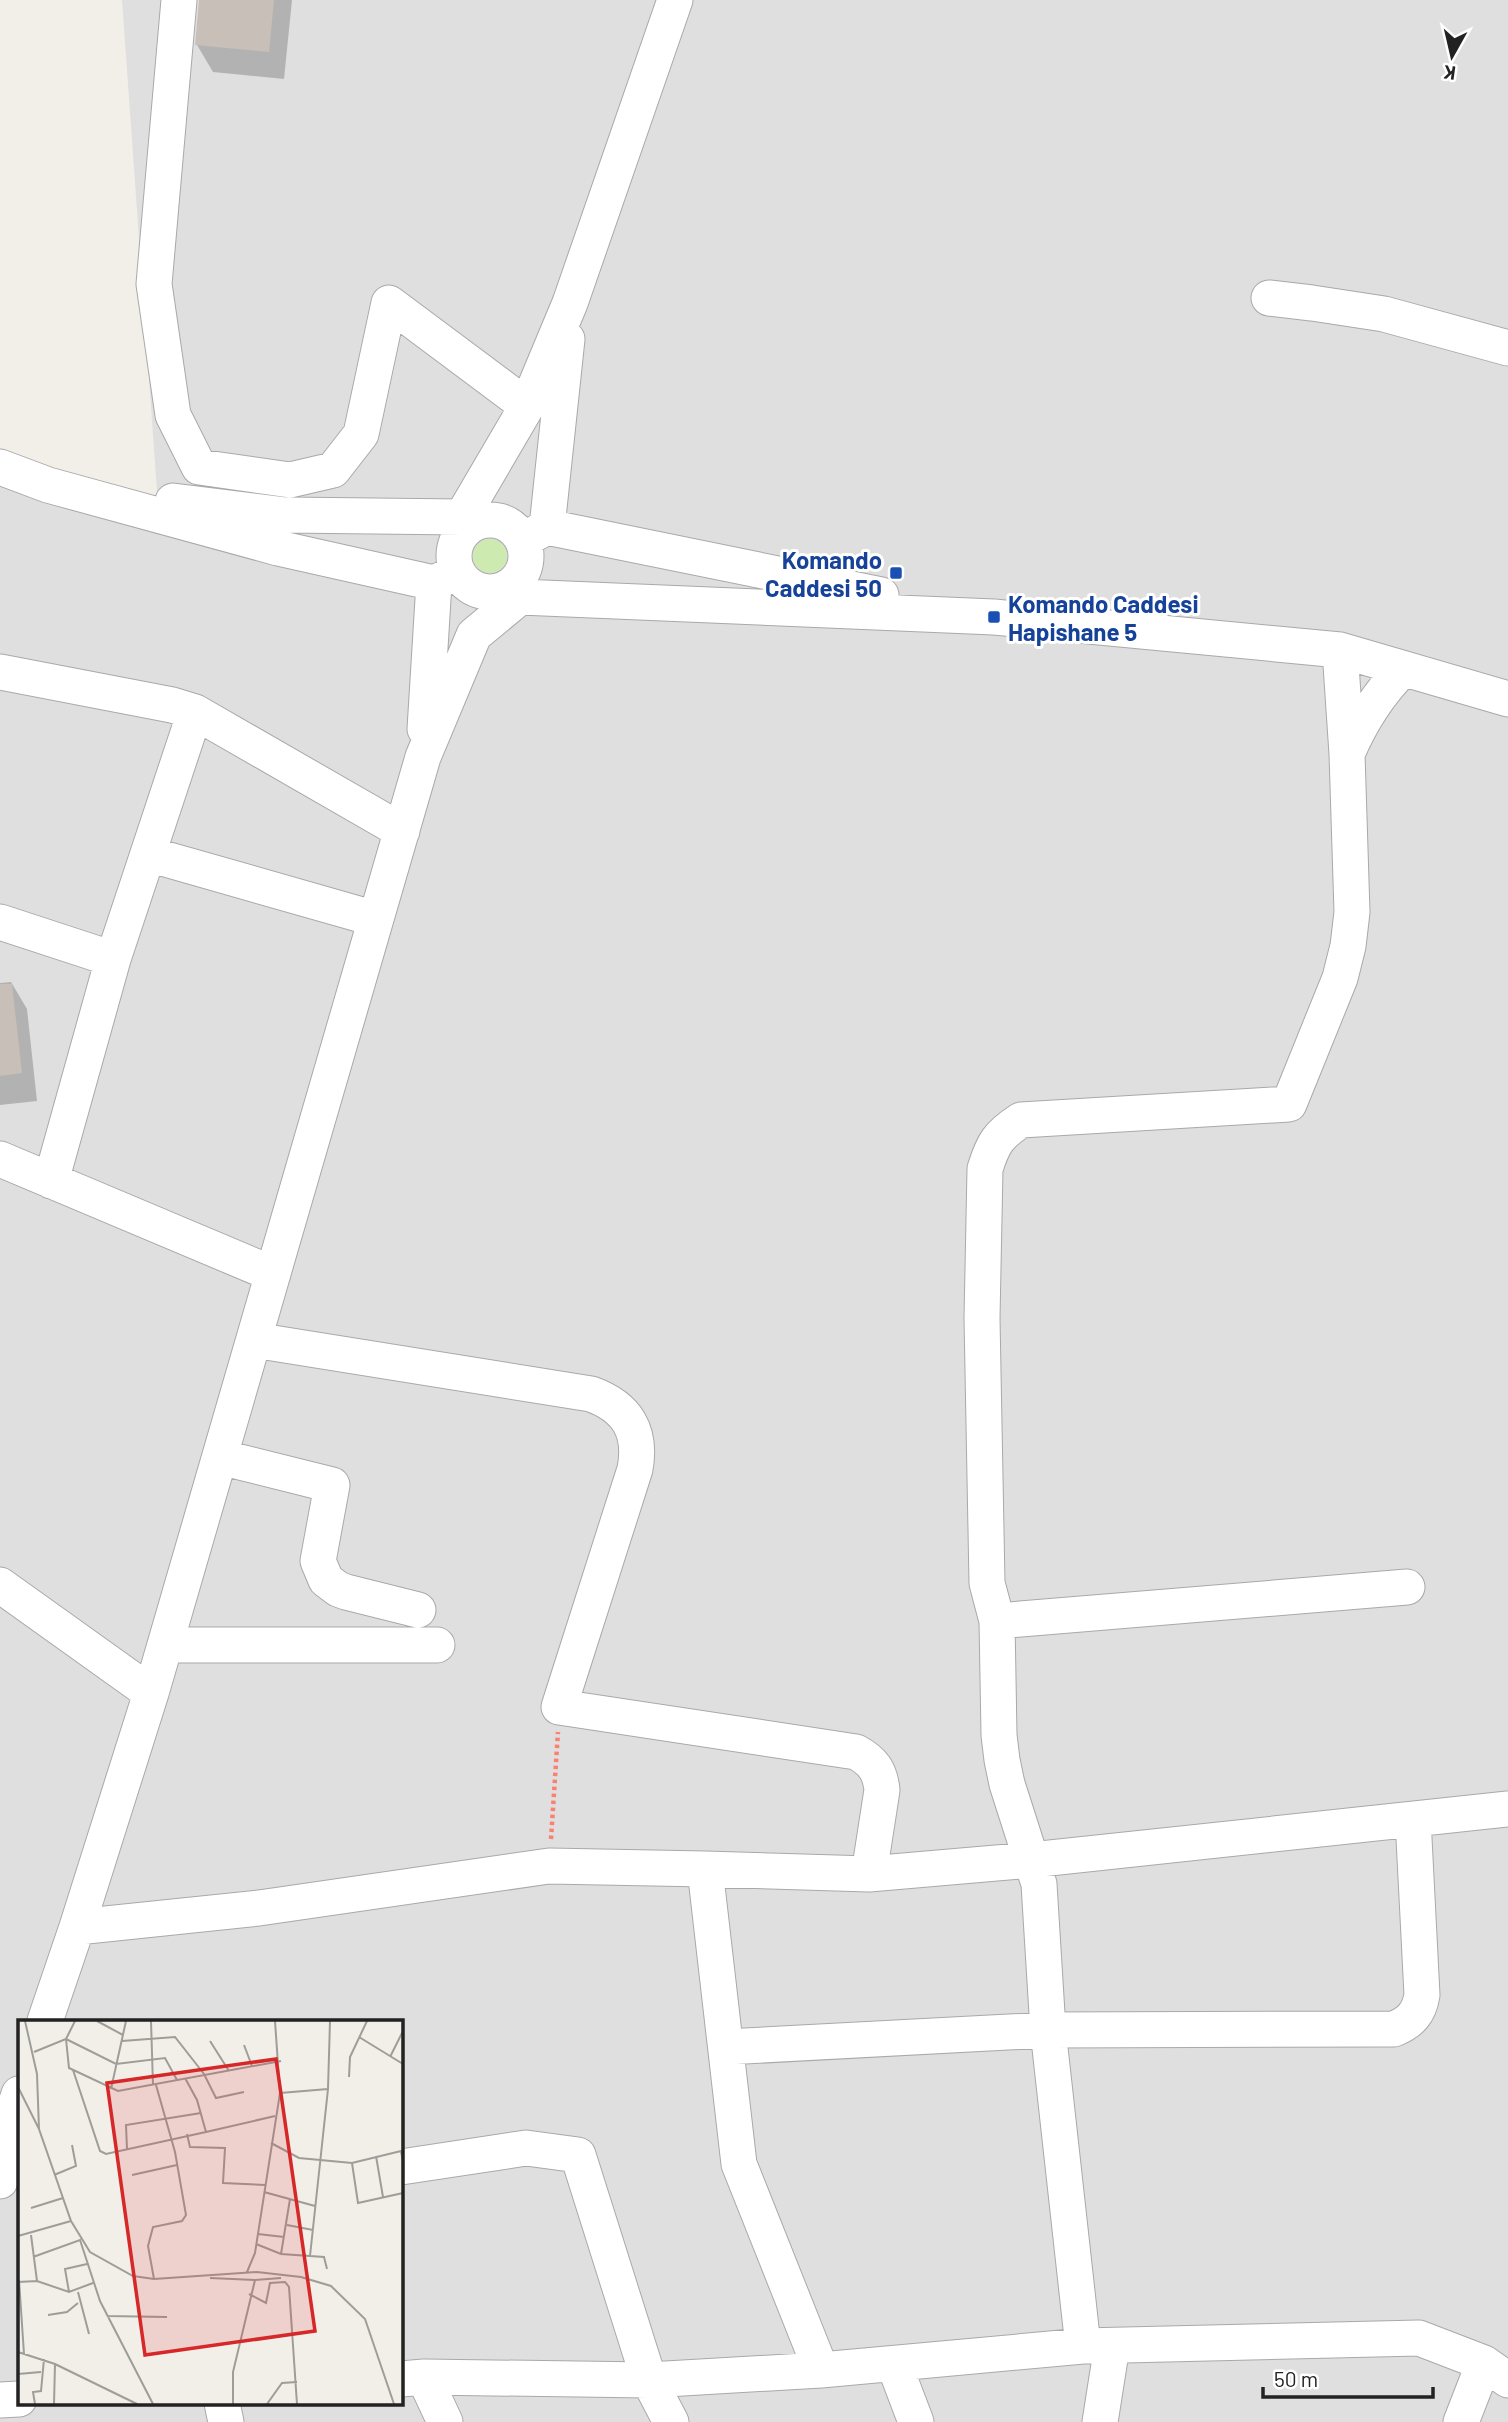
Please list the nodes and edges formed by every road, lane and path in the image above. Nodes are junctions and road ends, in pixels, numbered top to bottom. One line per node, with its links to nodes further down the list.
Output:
1 (179, 0): 6 (street)
2 (675, 0): 4 (street)
3 (1269, 298): 5 (street)
4 (570, 303): 6 (street); 10 (street)
5 (1508, 348)
6 (527, 406): 9 (street)
7 (0, 467): 8 (street)
8 (48, 485): 9 (street); 11 (street)
9 (466, 522): 10 (street); 11 (street)
10 (535, 533): 12 (street); 13 (street)
11 (446, 577): 12 (street); 20 (street)
12 (513, 593): 13 (street); 20 (street)
13 (994, 617): 14 (street)
14 (1339, 650): 15 (street); 19 (street)
15 (1403, 669): 17 (street); 19 (street)
16 (0, 672): 18 (street)
17 (1508, 699)
18 (195, 712): 21 (street); 22 (street)
19 (1347, 754): 34 (street)
20 (423, 757): 21 (street)
21 (402, 831): 23 (street)
22 (148, 854): 23 (street); 25 (street)
23 (376, 919): 28 (street)
24 (0, 922): 25 (street)
25 (113, 959): 27 (street)
26 (0, 1159): 27 (street)
27 (51, 1181): 28 (street)
28 (273, 1274): 29 (street)
29 (254, 1340): 30 (street); 38 (street)
30 (220, 1457): 33 (street); 36 (street)
31 (0, 1585): 37 (street)
32 (1408, 1587): 34 (street)
33 (418, 1610)
34 (997, 1621): 41 (street)
35 (437, 1645): 36 (street)
36 (165, 1646): 37 (street)
37 (151, 1693): 45 (street)
38 (559, 1707): 42 (path); 44 (street)
39 (1508, 1809): 40 (street)
40 (1413, 1819): 41 (street); 47 (street)
41 (1031, 1860): 44 (street); 47 (street)
42 (549, 1866): 43 (street); 45 (street)
43 (705, 1869): 44 (street); 48 (street)
44 (869, 1874)
45 (77, 1927): 46 (street)
46 (45, 2020)
47 (1048, 2030): 48 (street); 52 (street)
48 (726, 2048): 54 (street)
49 (10, 2110): 51 (street)
50 (402, 2167): 57 (street)
51 (0, 2181)
52 (1098, 2346): 53 (street); 55 (street); 65 (street)
53 (894, 2364): 54 (street); 64 (street)
54 (821, 2370): 57 (street)
55 (1496, 2371): 66 (street)
56 (412, 2378): 57 (street); 62 (street)
57 (649, 2380): 63 (street)
58 (18, 2399): 59 (street)
59 (0, 2400)
60 (222, 2404): 61 (street)
61 (226, 2422)
62 (445, 2422)
63 (671, 2422)
64 (916, 2422)
65 (1100, 2422)
66 (1461, 2422)

